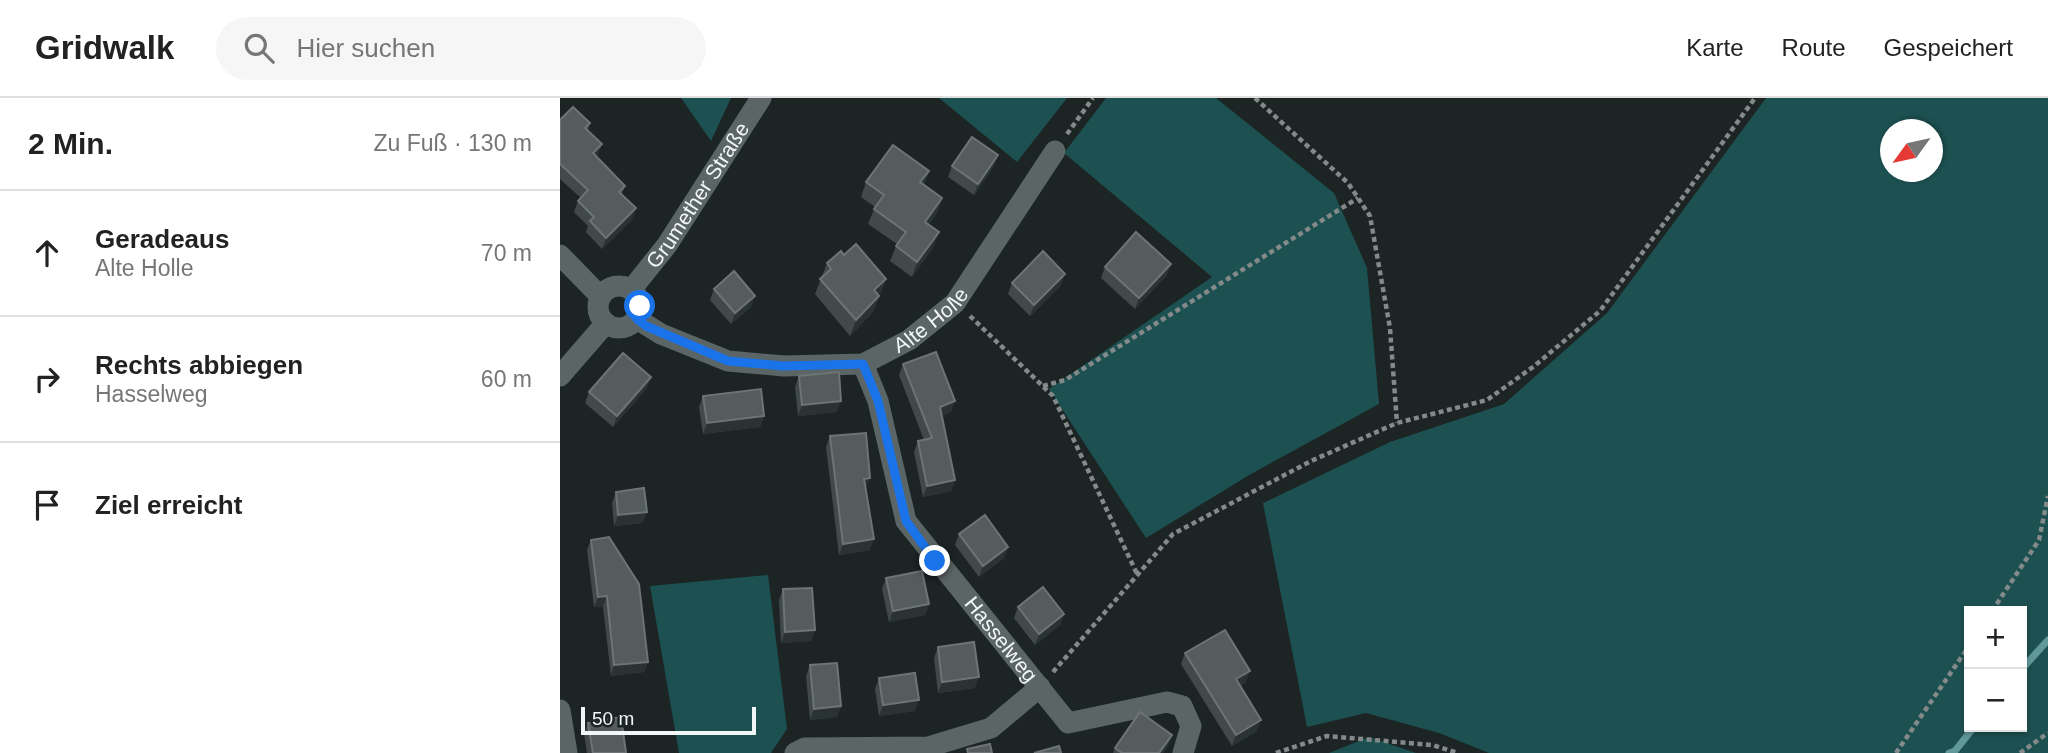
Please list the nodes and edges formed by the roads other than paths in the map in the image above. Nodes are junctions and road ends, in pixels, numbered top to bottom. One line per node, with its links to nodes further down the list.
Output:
1 (761, 98): 4 (street, Grumether Straße)
2 (1055, 151): 8 (street, Alte Holle)
3 (560, 255): 5 (street)
4 (631, 290): 5 (street); 6 (street)
5 (600, 296): 7 (street)
6 (637, 319): 7 (street); 8 (street, Alte Holle)
7 (606, 323): 9 (street)
8 (863, 364): 10 (street, Hasselweg)
9 (560, 376)
10 (1040, 687): 13 (street); 14 (street, Hasselweg)
11 (560, 709): 12 (street)
12 (568, 753)
13 (794, 753)
14 (1183, 753)

